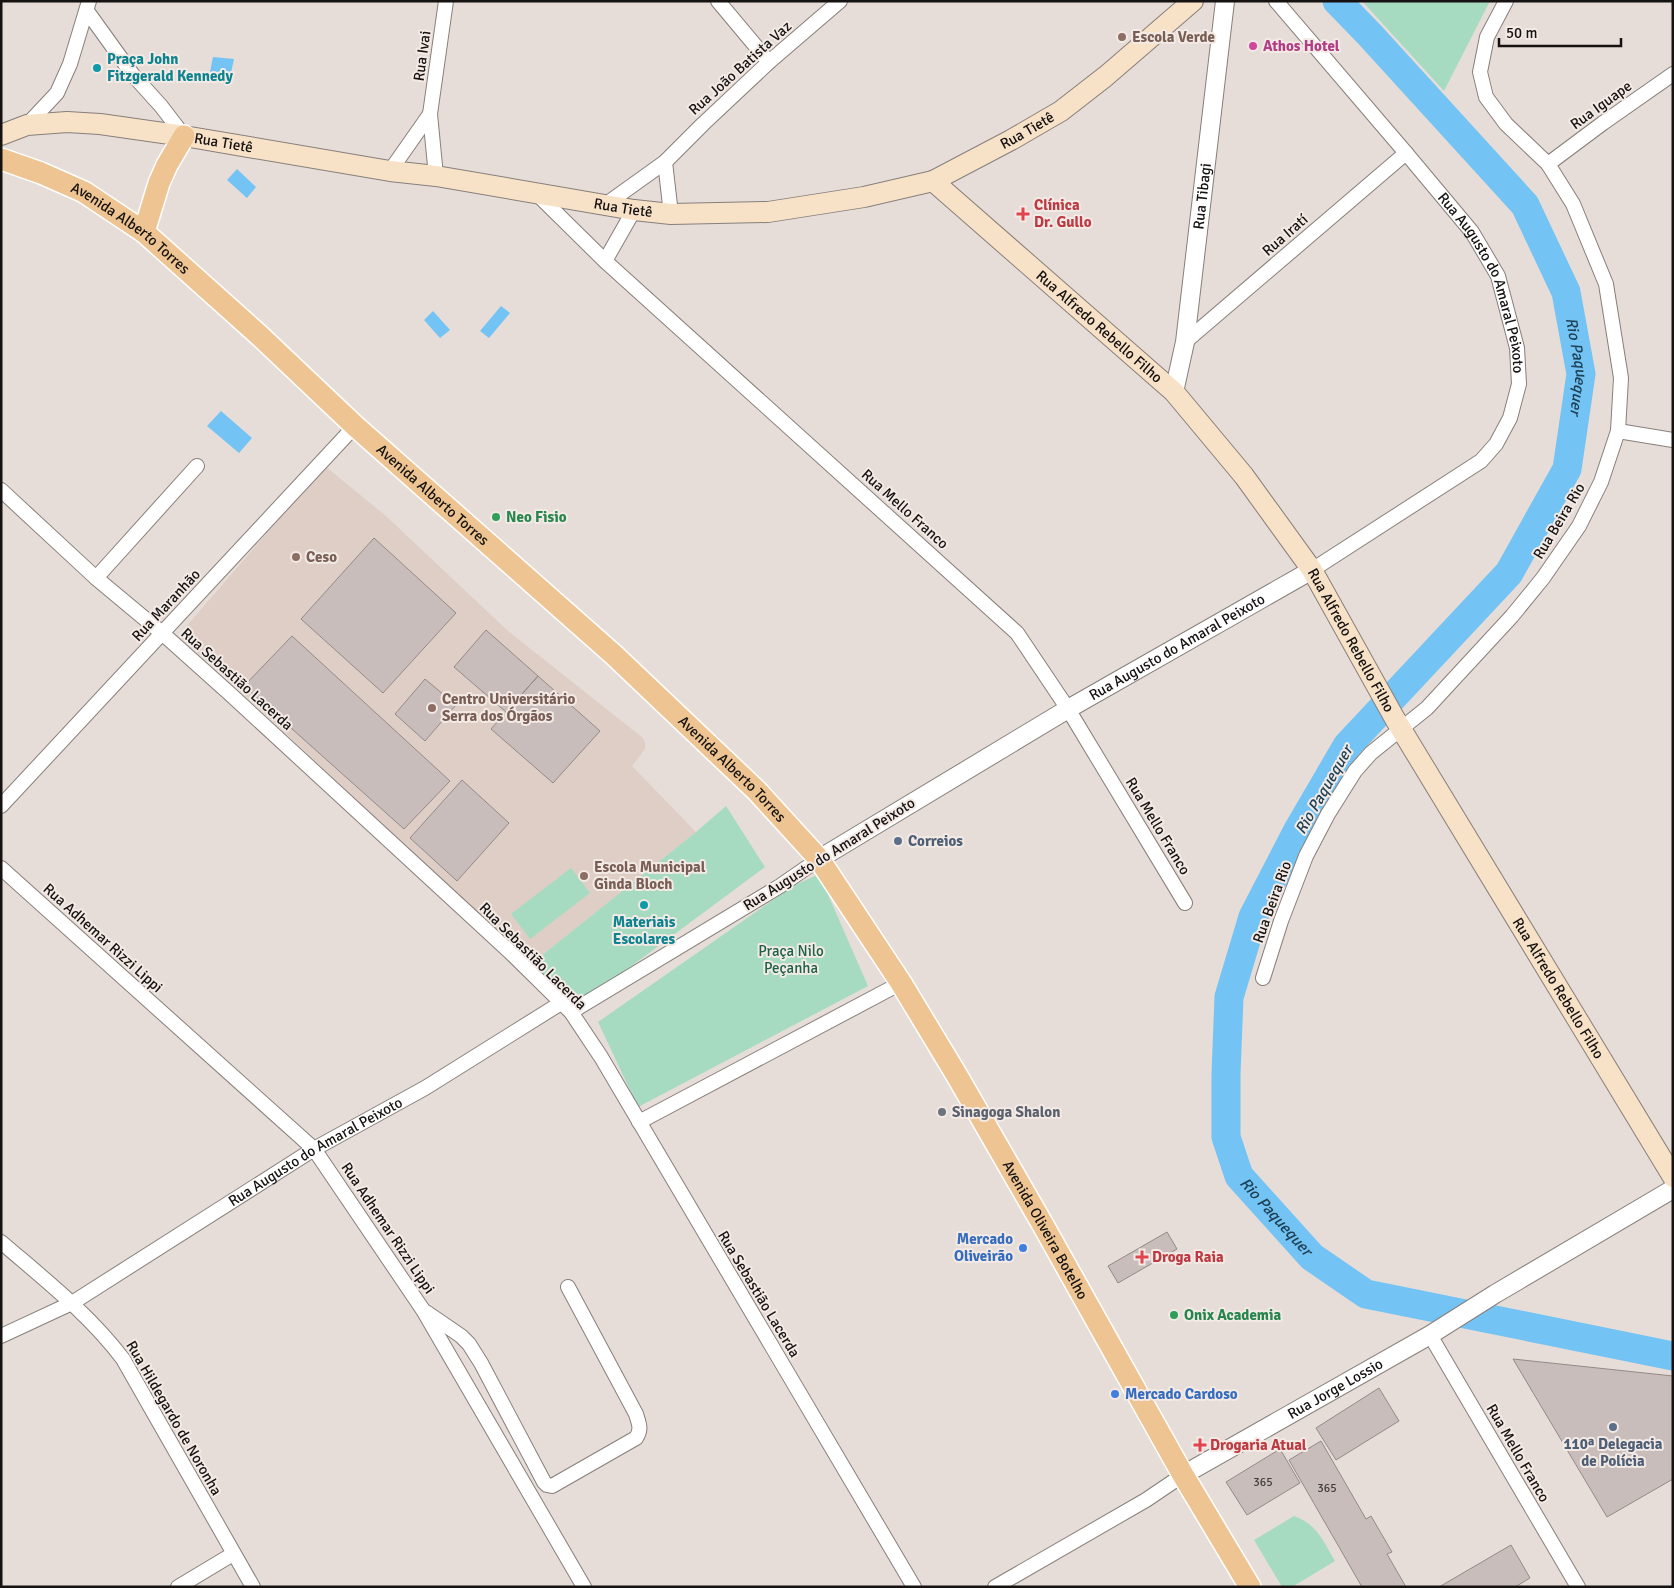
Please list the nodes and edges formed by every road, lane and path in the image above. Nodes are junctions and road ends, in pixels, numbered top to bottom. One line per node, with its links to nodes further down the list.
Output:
1 (446, 1): 11 (street, Rua Ivai)
2 (718, 1): 9 (street)
3 (840, 1): 9 (street, Rua João Batista Vaz)
4 (1193, 1): 21 (main road, Rua Tietê)
5 (1225, 1): 28 (street, Rua Tibagi)
6 (1276, 1): 15 (street, Rua Augusto do Amaral Peixoto)
7 (1506, 1): 18 (street, Rua Beira Rio)
8 (88, 6): 12 (street); 14 (street)
9 (769, 62): 17 (street, Rua João Batista Vaz)
10 (1673, 74): 18 (street, Rua Iguape)
11 (430, 114): 19 (street, Rua Ivai); 20 (street, Rua Ivai)
12 (27, 126): 13 (main road, Rua Tietê); 14 (main road, Rua Tietê)
13 (1, 135)
14 (184, 136): 19 (main road, Rua Tietê); 26 (main road)
15 (1406, 153): 28 (street, Rua Iratí); 35 (street, Rua Augusto do Amaral Peixoto)
16 (1, 159): 26 (main road, Avenida Alberto Torres)
17 (665, 162): 23 (street, Rua João Batista Vaz); 25 (street)
18 (1548, 164): 31 (street, Rua Beira Rio)
19 (390, 171): 20 (main road, Rua Tietê)
20 (436, 176): 22 (main road, Rua Tietê)
21 (933, 181): 25 (main road, Rua Tietê); 29 (main road, Rua Alfredo Rebello Filho)
22 (536, 194): 23 (main road, Rua Tietê); 27 (street, Rua Mello Franco)
23 (605, 206): 24 (main road, Rua Tietê)
24 (634, 210): 25 (main road, Rua Tietê); 27 (street)
25 (672, 214)
26 (144, 232): 30 (main road, Avenida Alberto Torres)
27 (605, 261): 38 (street, Rua Mello Franco)
28 (1185, 342): 29 (street, Rua Tibagi)
29 (1174, 392): 35 (main road, Rua Alfredo Rebello Filho)
30 (354, 426): 37 (street, Rua Maranhão); 41 (main road, Avenida Alberto Torres)
31 (1618, 432): 32 (street); 39 (street, Rua Beira Rio)
32 (1673, 440)
33 (197, 466): 36 (street)
34 (1, 490): 36 (street, Rua Sebastião Lacerda)
35 (1312, 570): 38 (street, Rua Augusto do Amaral Peixoto); 39 (main road, Rua Alfredo Rebello Filho)
36 (96, 578): 37 (street, Rua Sebastião Lacerda)
37 (162, 632): 40 (street, Rua Maranhão); 47 (street, Rua Sebastião Lacerda)
38 (1068, 709): 41 (street, Rua Augusto do Amaral Peixoto); 44 (street, Rua Mello Franco)
39 (1398, 724): 45 (street, Rua Beira Rio); 50 (main road, Rua Alfredo Rebello Filho)
40 (1, 806)
41 (819, 859): 43 (main road, Avenida Alberto Torres); 47 (street, Rua Augusto do Amaral Peixoto)
42 (1, 868): 49 (street, Rua Adhemar Rizzi Lippi)
43 (831, 877): 46 (main road, Avenida Oliveira Botelho)
44 (1184, 903)
45 (1263, 978)
46 (901, 983): 48 (street); 58 (main road, Avenida Oliveira Botelho)
47 (566, 1008): 48 (street, Rua Sebastião Lacerda); 49 (street, Rua Augusto do Amaral Peixoto)
48 (639, 1122): 63 (street, Rua Sebastião Lacerda)
49 (314, 1150): 54 (street, Rua Augusto do Amaral Peixoto); 55 (street, Rua Adhemar Rizzi Lippi)
50 (1673, 1177)
51 (1673, 1189): 56 (street, Rua Jorge Lossio)
52 (1, 1242): 54 (street, Rua Hildegardo de Noronha)
53 (568, 1287): 55 (street)
54 (72, 1303): 57 (street, Rua Augusto do Amaral Peixoto); 59 (street, Rua Hildegardo de Noronha)
55 (423, 1310): 62 (street, Rua Adhemar Rizzi Lippi)
56 (1437, 1331): 58 (street, Rua Jorge Lossio); 66 (street, Rua Mello Franco)
57 (1, 1336)
58 (1183, 1475): 64 (street, Rua Jorge Lossio); 65 (main road, Avenida Oliveira Botelho)
59 (233, 1554): 60 (street); 61 (street, Rua Hildegardo de Noronha)
60 (178, 1587)
61 (253, 1587)
62 (584, 1587)
63 (914, 1587)
64 (995, 1587)
65 (1250, 1587)
66 (1578, 1587)

